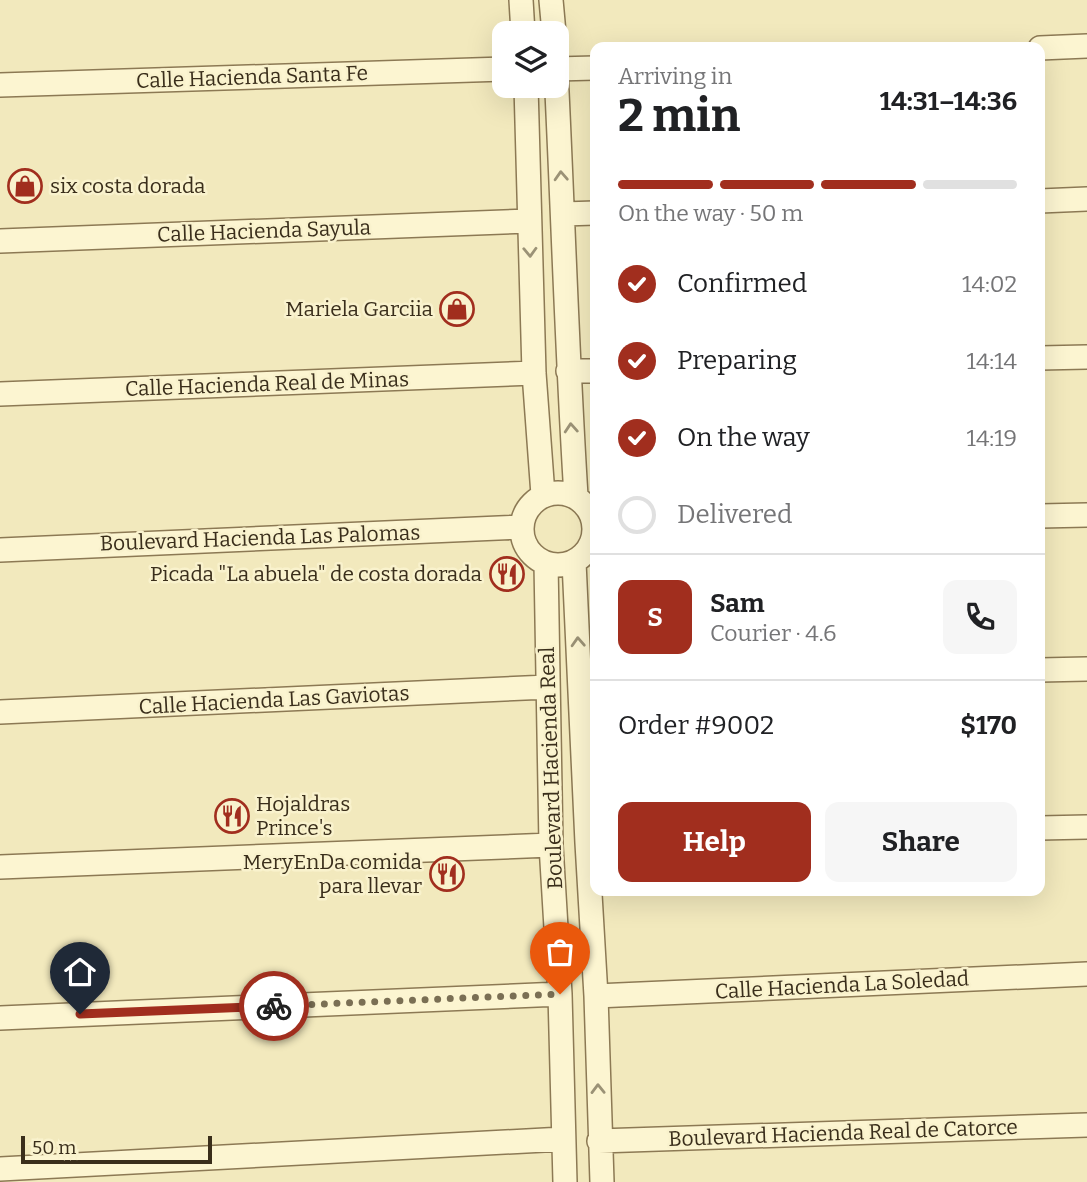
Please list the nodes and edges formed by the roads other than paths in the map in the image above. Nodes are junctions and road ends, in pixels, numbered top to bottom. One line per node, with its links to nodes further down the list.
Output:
1 (521, 0): 3 (street)
2 (551, 0): 4 (street)
3 (522, 21)
4 (553, 21)
5 (1087, 46): 6 (street)
6 (1045, 48)
7 (590, 68): 9 (street)
8 (492, 69): 10 (street, Calle Hacienda Santa Fe)
9 (569, 69)
10 (0, 85)
11 (526, 98): 17 (street)
12 (557, 98): 16 (street, one-way to 12)
13 (1087, 199): 14 (street)
14 (1045, 201)
15 (590, 213): 16 (street)
16 (563, 214): 21 (street)
17 (529, 221): 18 (street, Calle Hacienda Sayula); 23 (street, one-way to 23)
18 (0, 241)
19 (1087, 357): 20 (street)
20 (1045, 358)
21 (568, 371): 22 (street); 26 (street, one-way to 21)
22 (590, 371)
23 (534, 373): 24 (street, Calle Hacienda Real de Minas); 25 (street)
24 (0, 394)
25 (543, 495): 26 (street); 30 (street)
26 (576, 496): 27 (street)
27 (590, 512)
28 (1087, 515): 29 (street)
29 (1045, 516)
30 (521, 527): 32 (street, Boulevard Hacienda Las Palomas); 34 (street)
31 (590, 546): 33 (street)
32 (0, 550)
33 (574, 562): 34 (street); 38 (street, Boulevard Hacienda Real, one-way to 33)
34 (546, 564): 37 (street, Boulevard Hacienda Real)
35 (1087, 669): 36 (street)
36 (1045, 670)
37 (548, 687): 39 (street, Calle Hacienda Las Gaviotas); 43 (street, Boulevard Hacienda Real)
38 (588, 687): 40 (street, Boulevard Hacienda Real)
39 (0, 712)
40 (590, 791)
41 (1087, 827): 42 (street)
42 (1045, 828)
43 (551, 845): 44 (street); 47 (street, Boulevard Hacienda Real)
44 (0, 867)
45 (593, 896): 48 (street, Boulevard Hacienda Real)
46 (1087, 974): 48 (street, Calle Hacienda La Soledad)
47 (560, 994): 49 (street); 51 (street, Boulevard Hacienda Real)
48 (596, 996): 52 (street, Boulevard Hacienda Real, one-way to 48)
49 (0, 1018)
50 (1087, 1125): 52 (street, Boulevard Hacienda Real de Catorce)
51 (563, 1139): 53 (street); 54 (street, Boulevard Hacienda Real)
52 (599, 1141): 55 (street, Boulevard Hacienda Real)
53 (0, 1169)
54 (565, 1182)
55 (602, 1182)

